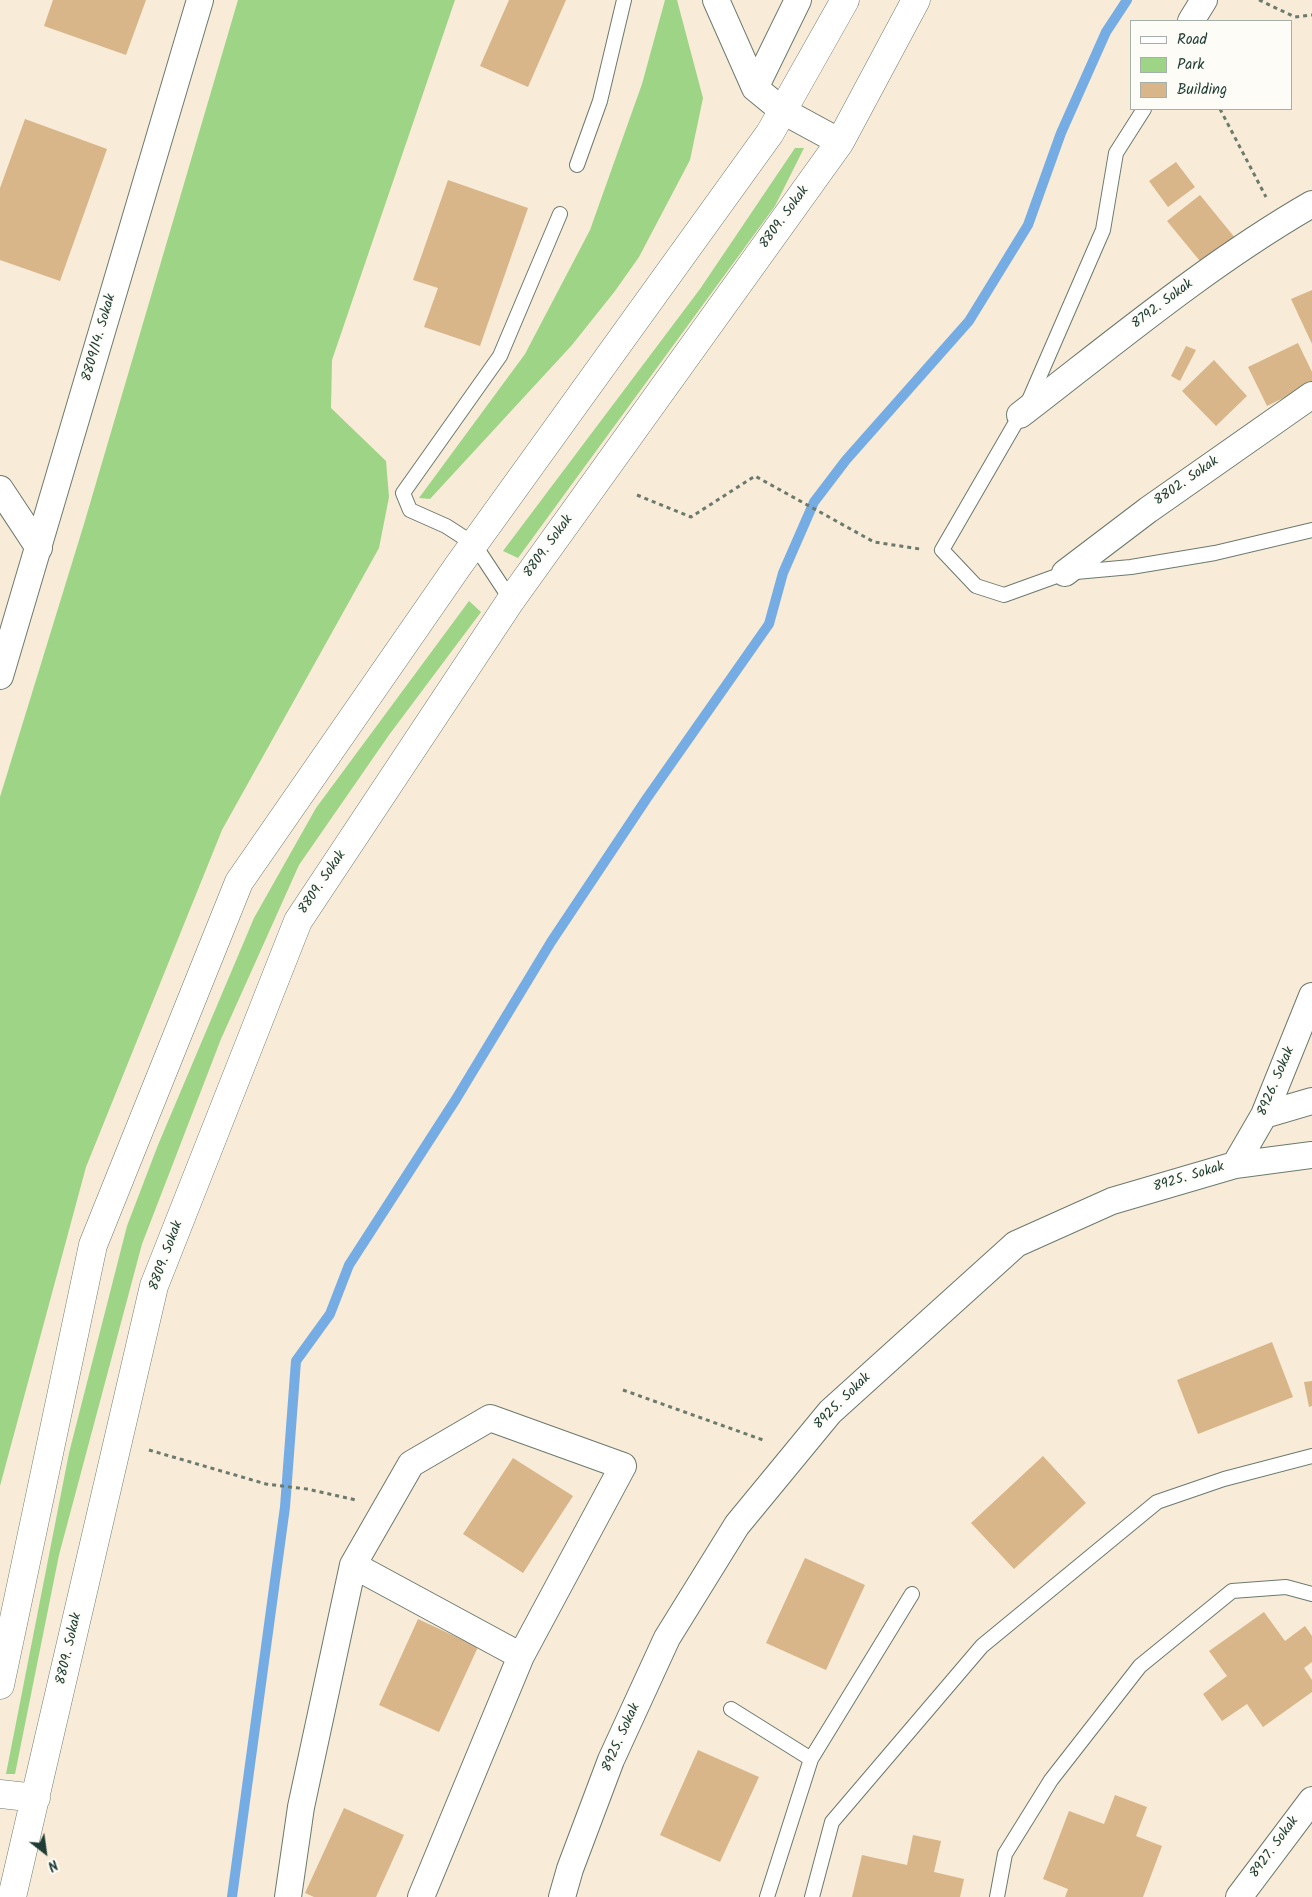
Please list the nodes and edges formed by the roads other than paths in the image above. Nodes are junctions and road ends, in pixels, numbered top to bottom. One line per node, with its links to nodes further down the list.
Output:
1 (200, 0): 21 (street, 8809/14. Sokak)
2 (624, 0): 13 (lane)
3 (716, 0): 9 (street)
4 (798, 0): 9 (street)
5 (845, 0): 11 (street)
6 (916, 0): 12 (street, 8809. Sokak)
7 (1204, 0): 8 (street)
8 (1192, 20)
9 (755, 88): 11 (street)
10 (1143, 110): 17 (lane)
11 (783, 111): 12 (street); 20 (street)
12 (840, 142): 23 (street, 8809. Sokak)
13 (577, 165)
14 (1312, 204): 17 (street, 8792. Sokak)
15 (560, 214): 20 (lane)
16 (1312, 395): 22 (street, 8802. Sokak)
17 (1020, 415): 22 (lane)
18 (0, 489): 21 (street)
19 (1312, 530): 22 (lane)
20 (474, 544): 23 (lane); 34 (street)
21 (38, 548): 24 (street, 8809/14. Sokak)
22 (1065, 573)
23 (512, 600): 40 (street, 8809. Sokak)
24 (0, 676)
25 (1312, 996): 27 (street, 8926. Sokak)
26 (1312, 1100): 27 (street)
27 (1264, 1115): 29 (street, 8926. Sokak)
28 (1312, 1155): 29 (street, 8925. Sokak)
29 (1235, 1164): 46 (street, 8925. Sokak)
30 (1312, 1456): 48 (lane)
31 (353, 1564): 35 (street); 35 (street); 44 (street)
32 (912, 1594): 38 (lane)
33 (1312, 1594): 49 (lane)
34 (5, 1640): 36 (street)
35 (521, 1656): 45 (street)
36 (0, 1685)
37 (730, 1709): 38 (lane)
38 (811, 1759): 47 (lane)
39 (0, 1794): 40 (street)
40 (36, 1798): 42 (street, 8809. Sokak)
41 (1312, 1800): 50 (street, 8927. Sokak)
42 (12, 1850): 43 (street, 8809. Sokak)
43 (12, 1897)
44 (288, 1897)
45 (421, 1897)
46 (562, 1897)
47 (767, 1897)
48 (812, 1897)
49 (997, 1897)
50 (1240, 1897)

